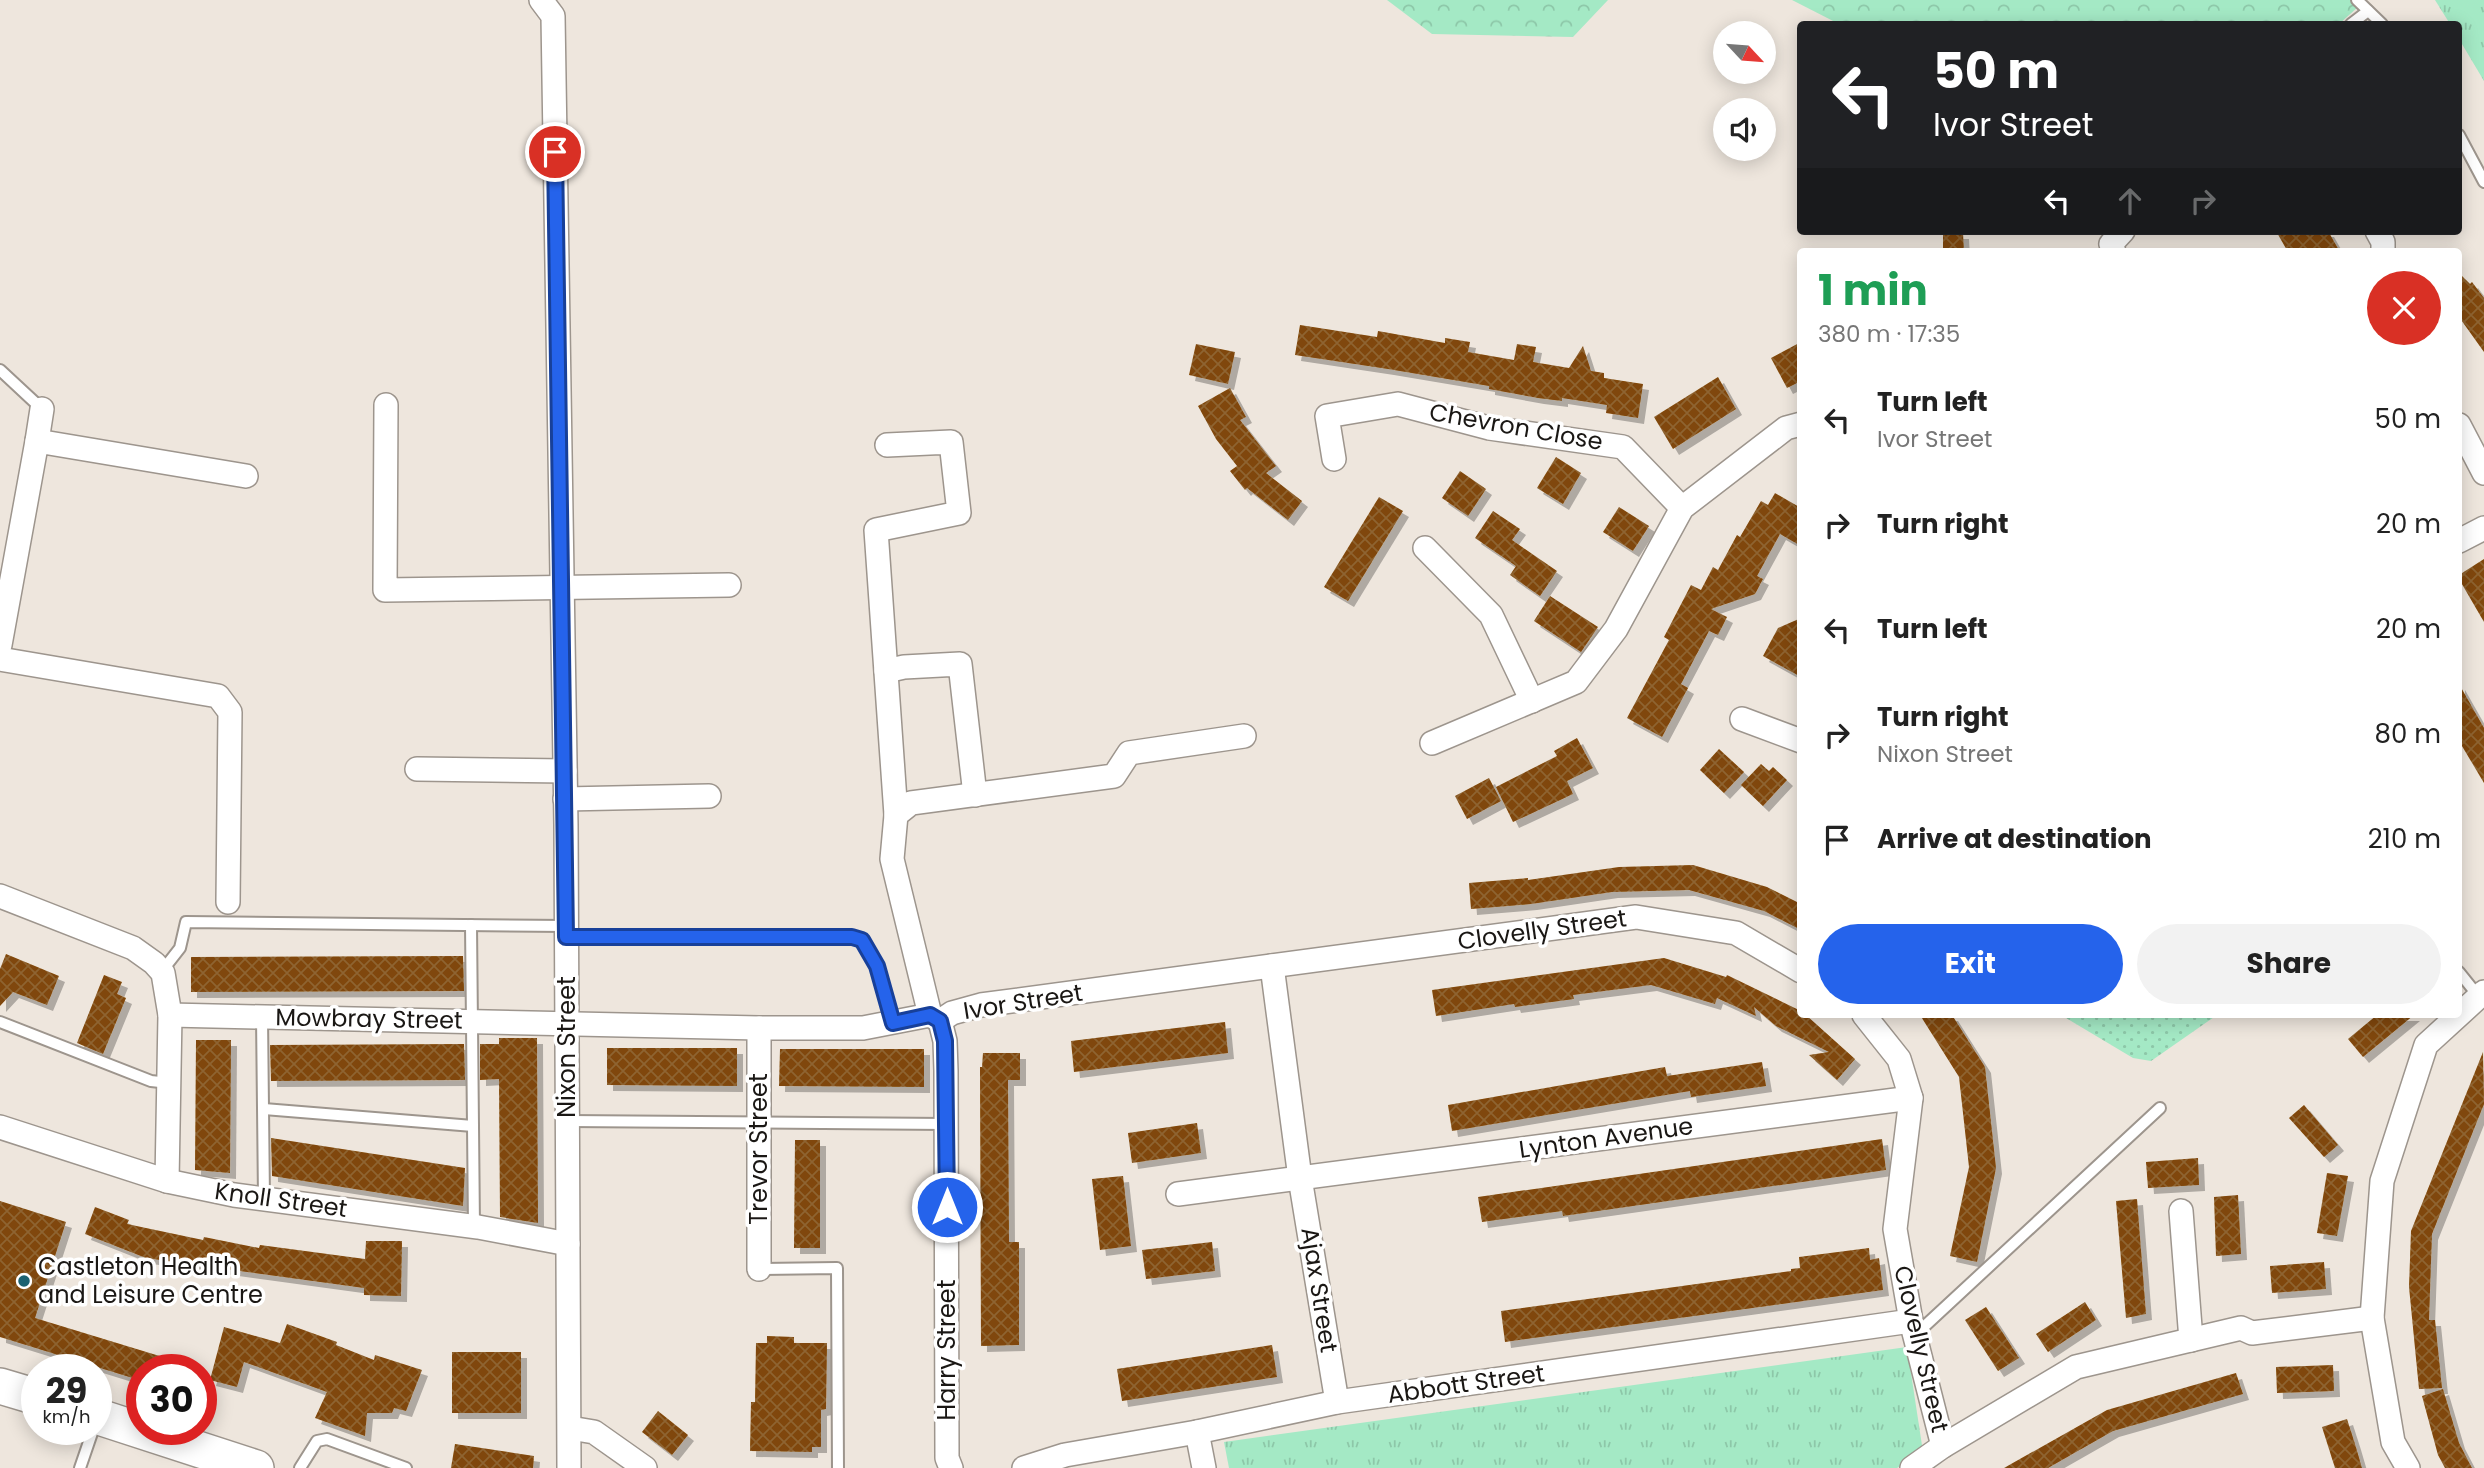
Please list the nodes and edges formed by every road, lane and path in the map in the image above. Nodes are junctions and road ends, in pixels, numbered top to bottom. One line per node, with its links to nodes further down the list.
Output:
1 (541, 0): 23 (street, Nixon Street)
2 (2357, 0): 3 (lane)
3 (2368, 11): 4 (lane); 5 (lane)
4 (2355, 21)
5 (2379, 21)
6 (2462, 141): 7 (lane)
7 (2484, 182)
8 (0, 370): 10 (lane)
9 (386, 405): 23 (street)
10 (42, 409): 13 (street)
11 (1797, 425): 18 (street)
12 (2462, 431): 16 (street)
13 (37, 441): 17 (street); 24 (street)
14 (887, 445): 26 (street, Harry Street)
15 (1334, 459): 18 (street, Chevron Close)
16 (2484, 472)
17 (246, 476)
18 (1682, 508): 27 (street)
19 (2484, 528): 20 (street)
20 (2462, 539)
21 (1425, 548): 27 (street)
22 (729, 585): 23 (street)
23 (562, 588): 33 (street, Nixon Street)
24 (0, 645)
25 (0, 659): 39 (street)
26 (886, 671): 34 (street); 37 (street, Harry Street)
27 (1532, 701): 31 (street)
28 (1742, 719): 30 (street)
29 (1244, 736): 34 (street)
30 (1797, 740)
31 (1433, 743)
32 (417, 769): 33 (street)
33 (565, 771): 36 (street, Nixon Street)
34 (975, 794): 37 (street)
35 (709, 796): 36 (street)
36 (565, 799): 41 (street, Nixon Street)
37 (896, 815): 50 (street, Harry Street)
38 (0, 896): 44 (street)
39 (228, 902)
40 (471, 925): 41 (lane); 44 (lane); 53 (lane)
41 (566, 932): 54 (lane); 55 (street, Nixon Street)
42 (1272, 966): 43 (street, Clovelly Street); 50 (street, Ivor Street); 67 (street, Ajax Street)
43 (1797, 969)
44 (162, 971): 48 (street)
45 (2462, 975): 46 (lane)
46 (2482, 995): 47 (street)
47 (2462, 1013)
48 (170, 1015): 49 (street, Mowbray Street); 58 (street)
49 (262, 1017): 53 (street, Mowbray Street); 61 (lane)
50 (935, 1018): 54 (street, Ivor Street); 64 (street, Harry Street)
51 (1866, 1018): 59 (street, Clovelly Street)
52 (2456, 1018): 75 (street)
53 (472, 1021): 55 (street, Mowbray Street); 65 (lane)
54 (893, 1023): 57 (street, Ivor Street)
55 (567, 1024): 57 (street, Ivor Street); 62 (street, Nixon Street)
56 (1, 1027): 58 (lane)
57 (759, 1028): 63 (street, Trevor Street)
58 (169, 1083): 68 (street)
59 (1912, 1098): 67 (street, Lynton Avenue); 76 (street, Clovelly Street)
60 (2160, 1108): 76 (lane)
61 (264, 1109): 65 (lane); 70 (lane)
62 (568, 1121): 63 (lane); 73 (street, Nixon Street)
63 (759, 1122): 64 (lane); 74 (street, Trevor Street)
64 (946, 1124): 93 (street, Harry Street)
65 (473, 1126): 72 (lane)
66 (0, 1127): 68 (street, Knoll Street)
67 (1300, 1178): 69 (street); 80 (street, Ajax Street)
68 (167, 1181): 70 (street, Knoll Street)
69 (1178, 1194)
70 (264, 1199): 72 (street, Knoll Street)
71 (2181, 1211): 77 (street)
72 (474, 1227): 73 (street, Knoll Street)
73 (568, 1244): 82 (street, Nixon Street)
74 (759, 1269): 92 (lane)
75 (2372, 1318): 77 (street); 97 (street)
76 (1913, 1328): 80 (street, Abbott Street); 85 (street, Clovelly Street)
77 (2191, 1340): 85 (street)
78 (0, 1386): 79 (main road)
79 (21, 1392)
80 (1337, 1402): 83 (street, Abbott Street)
81 (112, 1422): 87 (main road)
82 (570, 1428): 86 (street); 91 (street, Nixon Street)
83 (1197, 1432): 94 (street, Abbott Street); 95 (street)
84 (88, 1445): 88 (lane)
85 (1943, 1446): 96 (street)
86 (641, 1465)
87 (247, 1467)
88 (80, 1468)
89 (300, 1468): 90 (lane)
90 (406, 1468)
91 (569, 1468)
92 (838, 1468)
93 (951, 1468)
94 (1024, 1468)
95 (1204, 1468)
96 (1912, 1468)
97 (2408, 1468)

